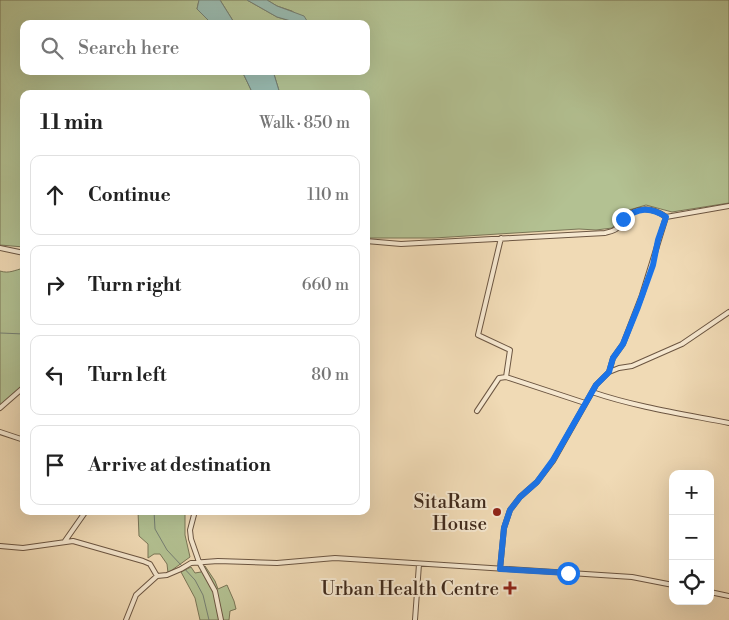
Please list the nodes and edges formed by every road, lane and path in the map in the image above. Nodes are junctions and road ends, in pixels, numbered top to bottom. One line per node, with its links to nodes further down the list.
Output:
1 (729, 206): 2 (street)
2 (666, 217): 3 (street); 8 (street)
3 (501, 238): 4 (street); 9 (street)
4 (370, 242)
5 (0, 248): 6 (street)
6 (20, 252)
7 (729, 312): 8 (street)
8 (609, 372): 11 (street)
9 (506, 376): 12 (street); 14 (street)
10 (20, 390): 13 (street)
11 (592, 392): 12 (street); 15 (street)
12 (585, 403): 24 (street)
13 (0, 408)
14 (477, 411)
15 (729, 423)
16 (0, 432): 17 (street)
17 (20, 439)
18 (83, 515): 20 (street)
19 (194, 515): 22 (street)
20 (65, 541): 21 (street); 25 (street)
21 (0, 546)
22 (199, 562): 23 (street); 25 (street); 30 (street)
23 (419, 564): 24 (street); 31 (street)
24 (500, 569): 26 (street)
25 (157, 576): 29 (street)
26 (669, 584)
27 (714, 593): 28 (street)
28 (729, 596)
29 (126, 620)
30 (221, 620)
31 (415, 620)

